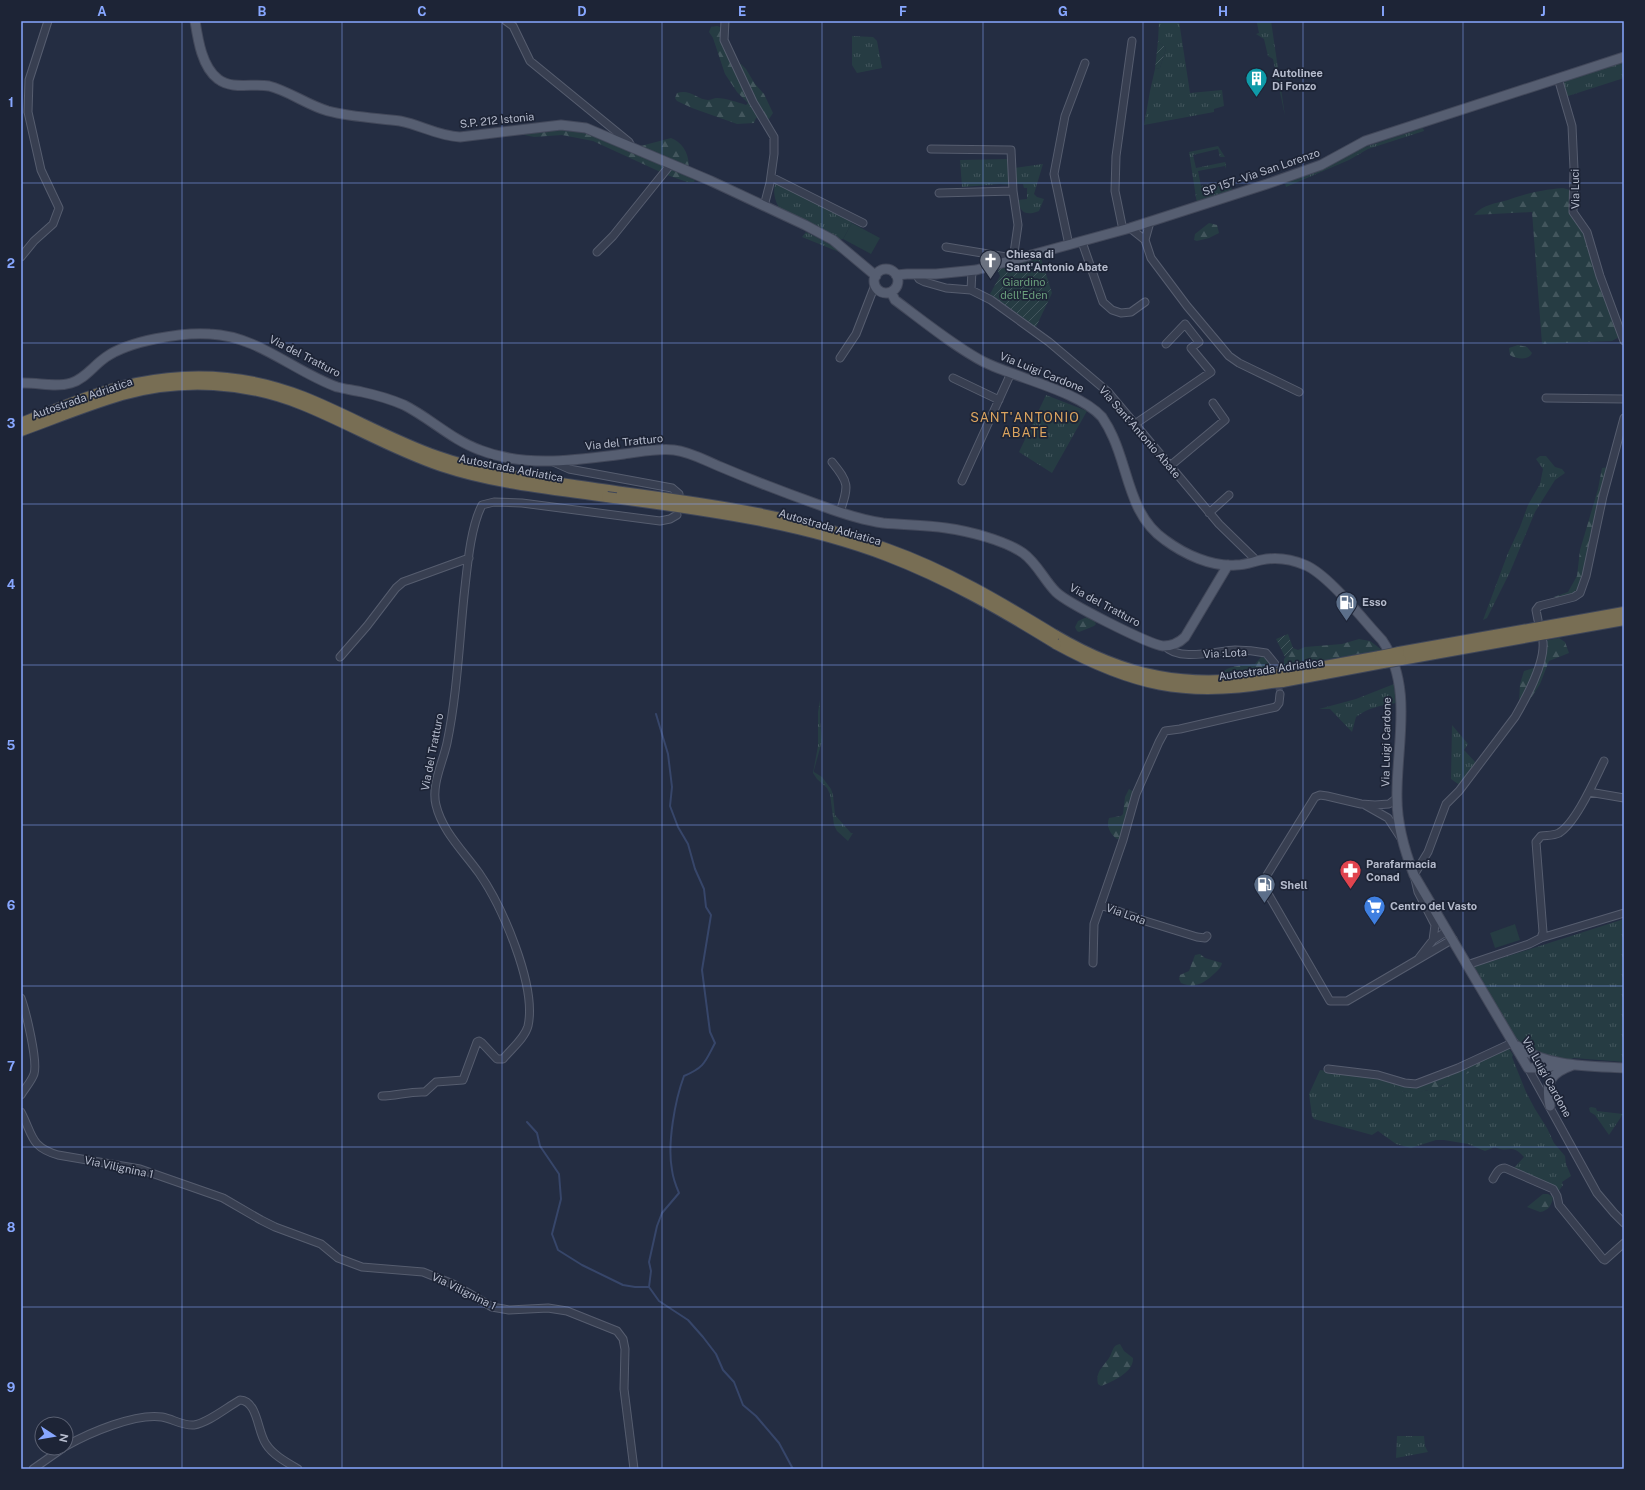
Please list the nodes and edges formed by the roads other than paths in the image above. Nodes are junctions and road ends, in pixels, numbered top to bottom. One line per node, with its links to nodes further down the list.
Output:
1 (48, 21): 24 (street)
2 (195, 21): 9 (main road, S.P. 212 Istonia)
3 (506, 21): 9 (street)
4 (725, 21): 12 (street)
5 (1132, 41): 18 (street)
6 (1624, 57): 8 (main road, SP 157 - Via San Lorenzo)
7 (1085, 63): 21 (street)
8 (1558, 78): 16 (main road, SP 157 - Via San Lorenzo); 33 (street, Via Luci)
9 (632, 148): 11 (main road, S.P. 212 Istonia)
10 (932, 149): 13 (street)
11 (671, 164): 15 (main road, S.P. 212 Istonia); 23 (street)
12 (771, 177): 15 (street); 17 (street)
13 (1013, 191): 14 (street); 25 (street)
14 (939, 193)
15 (764, 206): 29 (main road, Via Luigi Cardone)
16 (1150, 222): 18 (main road, SP 157 - Via San Lorenzo); 19 (street)
17 (863, 223)
18 (1126, 229): 19 (street); 20 (main road, SP 157 - Via San Lorenzo)
19 (1145, 240): 39 (street)
20 (1082, 242): 21 (main road, SP 157 - Via San Lorenzo); 32 (street)
21 (1069, 245): 25 (main road, SP 157 - Via San Lorenzo)
22 (946, 247): 25 (street)
23 (597, 252)
24 (21, 257)
25 (1012, 260): 26 (main road, SP 157 - Via San Lorenzo)
26 (972, 270): 27 (main road, SP 157 - Via San Lorenzo); 30 (street)
27 (916, 274): 28 (main road, SP 157 - Via San Lorenzo); 30 (street, Via Sant'Antonio Abate)
28 (896, 275): 29 (main road); 31 (main road)
29 (876, 281): 31 (main road, Via Luigi Cardone); 35 (street)
30 (971, 290): 46 (street, Via Sant'Antonio Abate)
31 (891, 292): 36 (main road, Via Luigi Cardone)
32 (1146, 302)
33 (1624, 341)
34 (1166, 344): 46 (street)
35 (840, 358)
36 (1011, 373): 42 (street); 59 (main road, Via Luigi Cardone)
37 (953, 378): 42 (street)
38 (21, 383): 48 (main road, Via del Tratturo)
39 (1299, 392)
40 (1546, 398): 41 (street)
41 (1624, 399)
42 (999, 400): 51 (street)
43 (1213, 403): 50 (street)
44 (1624, 418): 61 (street)
45 (21, 423): 63 (highway, Autostrada Adriatica, bridge)
46 (1135, 424): 50 (street, Via Sant'Antonio Abate)
47 (21, 431): 63 (highway, Autostrada Adriatica, bridge)
48 (549, 460): 52 (street); 54 (main road, Via del Tratturo)
49 (832, 462): 54 (street)
50 (1170, 466): 55 (street, Via Sant'Antonio Abate)
51 (962, 481)
52 (679, 494)
53 (1229, 495): 55 (street)
54 (840, 512): 66 (main road, Via del Tratturo)
55 (1209, 513): 58 (street, Via Sant'Antonio Abate)
56 (677, 515): 57 (street, Via del Tratturo)
57 (468, 558): 69 (street); 99 (street, Via del Tratturo)
58 (1257, 561): 59 (main road, Via Luigi Cardone); 74 (main road, Via Luigi Cardone)
59 (1228, 565): 64 (main road)
60 (1624, 612): 68 (highway, Autostrada Adriatica)
61 (1538, 620)
62 (1624, 620): 68 (highway, Autostrada Adriatica)
63 (1055, 639): 68 (highway, Autostrada Adriatica, bridge)
64 (1180, 642): 66 (main road); 67 (street, Via :Lota)
65 (1543, 642): 79 (street)
66 (1164, 646): 67 (street, Via :Lota)
67 (1193, 654): 70 (street, Via :Lota)
68 (1400, 656)
69 (340, 657)
70 (1275, 664)
71 (1280, 694): 80 (street)
72 (1604, 761): 73 (street)
73 (1589, 792): 75 (street); 84 (street)
74 (1397, 798): 76 (street, Via Luigi Cardone); 77 (main road, Via Luigi Cardone)
75 (1624, 798)
76 (1374, 807): 77 (street, Via Luigi Cardone); 78 (street, Via Luigi Cardone); 87 (street, Via Luigi Cardone)
77 (1398, 813): 78 (main road, Via Luigi Cardone)
78 (1401, 838): 79 (main road, Via Luigi Cardone)
79 (1414, 875): 82 (main road, Via Luigi Cardone); 86 (street, Via Luigi Cardone)
80 (1101, 905): 83 (street, Via Lota); 88 (street, Via Lota)
81 (1624, 913): 84 (street)
82 (1447, 931): 85 (main road, Via Luigi Cardone); 86 (street, Via Luigi Cardone)
83 (1207, 936)
84 (1541, 938): 89 (street)
85 (1453, 939): 87 (street, Via Luigi Cardone); 89 (main road, Via Luigi Cardone)
86 (1433, 940): 87 (street, Via Luigi Cardone)
87 (1417, 961)
88 (1092, 962)
89 (1467, 965): 91 (main road, Via Luigi Cardone)
90 (21, 998): 98 (street)
91 (1515, 1044): 92 (main road); 95 (main road, Via Luigi Cardone); 97 (street)
92 (1546, 1059): 93 (main road); 95 (main road)
93 (1562, 1062): 94 (main road); 95 (main road)
94 (1573, 1065): 96 (main road); 100 (main road)
95 (1528, 1068): 100 (street, Via Luigi Cardone)
96 (1624, 1068)
97 (1328, 1069)
98 (21, 1095)
99 (382, 1096)
100 (1550, 1106): 103 (street, Via Luigi Cardone)
101 (21, 1112): 109 (street, Via Vilignina 1)
102 (1493, 1179): 104 (street)
103 (1624, 1223)
104 (1624, 1243)
105 (74, 1442): 108 (street)
106 (52, 1456): 107 (street)
107 (33, 1469)
108 (298, 1469)
109 (634, 1469)

